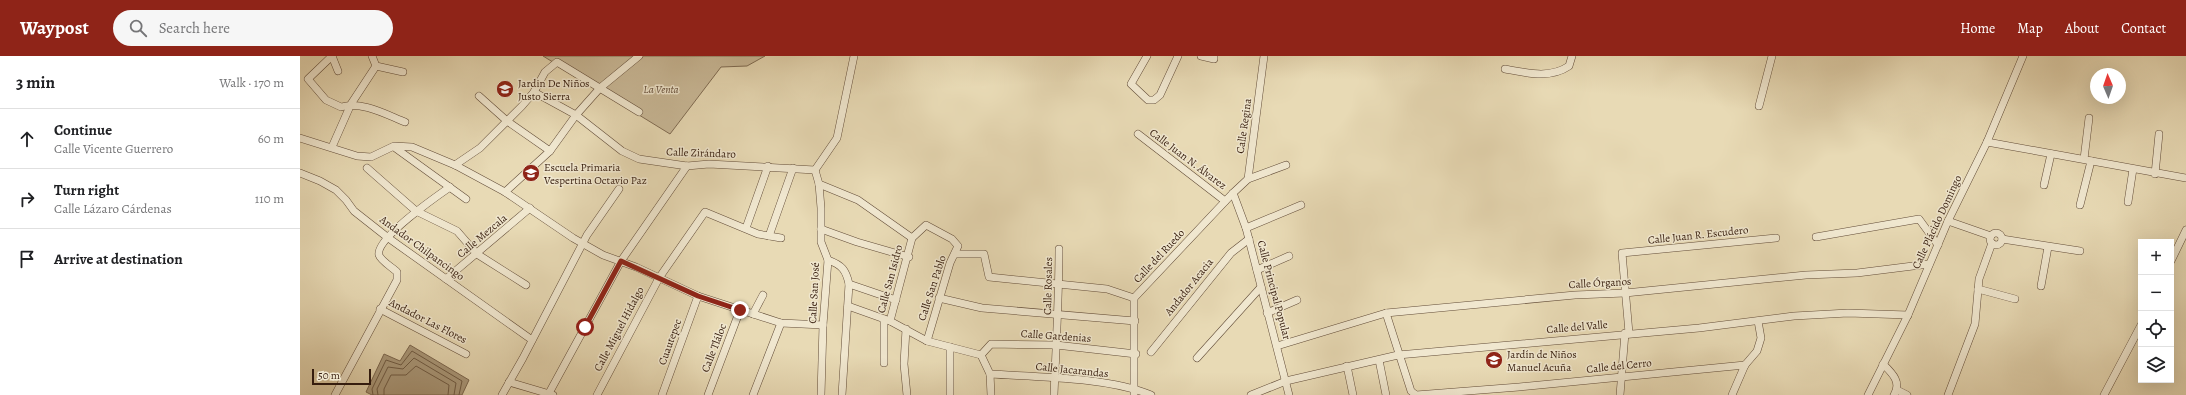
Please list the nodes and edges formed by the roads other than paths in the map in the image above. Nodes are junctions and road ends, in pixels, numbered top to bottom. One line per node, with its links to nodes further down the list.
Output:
1 (332, 56): 15 (street); 20 (street)
2 (372, 56): 13 (street)
3 (639, 56): 17 (street)
4 (854, 56): 43 (street)
5 (1147, 56): 6 (street)
6 (1178, 56)
7 (1201, 56): 12 (street)
8 (1264, 56): 47 (street, Calle Regina)
9 (1572, 56): 14 (street)
10 (1772, 56): 21 (street)
11 (2023, 56): 30 (street, Calle Plácido Domingo)
12 (1214, 58)
13 (376, 66): 16 (street); 20 (street)
14 (1505, 70)
15 (338, 71)
16 (403, 72)
17 (600, 88): 18 (street); 22 (street); 23 (street)
18 (534, 92): 23 (street, Calle Zirándaro); 25 (street)
19 (479, 96): 25 (street)
20 (351, 104): 26 (street); 32 (street)
21 (1759, 106)
22 (638, 112)
23 (576, 115): 33 (street); 38 (street, Calle Zirándaro)
24 (2089, 118): 35 (street)
25 (507, 121): 33 (street); 36 (street)
26 (405, 122)
27 (1138, 134): 55 (street, Calle Juan N. Álvarez)
28 (2159, 134): 45 (street)
29 (300, 138): 32 (street)
30 (1987, 142): 34 (street); 61 (street, Calle Plácido Domingo)
31 (394, 146): 32 (street); 36 (street); 50 (street)
32 (332, 147)
33 (550, 151): 52 (street)
34 (2051, 154): 35 (street); 49 (street)
35 (2088, 160): 42 (street); 58 (street)
36 (455, 165): 52 (street)
37 (1286, 165): 47 (street)
38 (687, 166): 39 (street, Calle Zirándaro); 86 (street)
39 (768, 166): 41 (street, Calle Zirándaro); 62 (street)
40 (367, 168): 60 (street)
41 (793, 168): 43 (street, Calle Zirándaro); 66 (street)
42 (2133, 169): 45 (street); 56 (street)
43 (815, 170): 48 (street, Calle San José)
44 (300, 173): 68 (street, Andador Chilpancingo)
45 (2155, 174): 46 (street)
46 (2186, 178)
47 (1248, 179): 53 (street)
48 (819, 184): 64 (street, Calle San José); 70 (street)
49 (2044, 185)
50 (450, 187): 54 (street); 60 (street)
51 (620, 189): 75 (street)
52 (505, 192): 59 (street)
53 (1232, 193): 55 (street, Calle del Ruedo); 63 (street, Calle Principal Popular)
54 (466, 199)
55 (1225, 201): 101 (street, Calle del Ruedo)
56 (2128, 202)
57 (1301, 204): 63 (street)
58 (2080, 205)
59 (530, 208): 75 (street); 80 (street, Calle Mezcala)
60 (416, 211): 68 (street); 80 (street)
61 (1948, 221): 73 (street); 76 (street, Calle Plácido Domingo)
62 (746, 228): 66 (street, Calle Miguel Hidalgo); 89 (street, Calle Miguel Hidalgo)
63 (1246, 228): 72 (street, Calle Principal Popular)
64 (821, 229): 84 (street); 85 (street, Calle San José)
65 (2186, 230): 82 (street)
66 (769, 236): 69 (street, Calle Miguel Hidalgo)
67 (1816, 236): 76 (street)
68 (387, 238): 90 (street, Andador Chilpancingo); 106 (street)
69 (782, 238)
70 (912, 238): 74 (street, Calle San Isidro); 84 (street, Calle San Isidro)
71 (1776, 238): 97 (street, Calle Juan R. Escudero)
72 (1249, 239): 88 (street, Calle Principal Popular); 126 (street, Andador Acacia)
73 (1991, 240): 77 (street); 96 (street)
74 (956, 243): 81 (street, Calle San Pablo)
75 (583, 244): 86 (street); 121 (street)
76 (1938, 245): 87 (street, Calle Plácido Domingo)
77 (2048, 247): 79 (street); 94 (street)
78 (1059, 249): 93 (street, Calle Rosales)
79 (2080, 251)
80 (477, 254): 90 (street, Calle Mezcala); 92 (street)
81 (955, 254): 93 (street); 100 (street, Calle San Pablo)
82 (2174, 255)
83 (1289, 256): 88 (street)
84 (908, 257): 103 (street, Calle San Isidro)
85 (828, 260): 91 (street); 117 (street, Calle San José)
86 (621, 261): 89 (street); 146 (street)
87 (1929, 264): 97 (street, Calle Órganos); 112 (street, Calle Plácido Domingo)
88 (1257, 270): 95 (street, Calle Principal Popular)
89 (659, 278): 99 (street); 147 (street, Calle Miguel Hidalgo)
90 (446, 279): 121 (street, Andador Chilpancingo)
91 (848, 284): 103 (street); 105 (street)
92 (526, 285)
93 (1059, 286): 101 (street); 111 (street, Calle Rosales)
94 (2041, 286)
95 (1261, 287): 108 (street, Calle Principal Popular); 131 (street)
96 (1978, 289): 102 (street); 167 (street)
97 (1625, 293): 109 (street, Calle Órganos); 120 (street)
98 (764, 295): 110 (street)
99 (698, 296): 107 (street); 148 (street, Cuautepec)
100 (939, 298): 111 (street); 122 (street, Calle San Pablo)
101 (1134, 298): 114 (street, Calle del Ruedo)
102 (2015, 299)
103 (896, 300): 113 (street, Calle San Isidro)
104 (1297, 300): 108 (street)
105 (848, 306): 113 (street); 152 (street)
106 (380, 309): 127 (street, Andador Las Flores); 144 (street)
107 (740, 310): 110 (street); 149 (street, Calle Tláloc)
108 (1267, 313): 124 (street, Calle Principal Popular)
109 (1386, 313): 124 (street, Calle Órganos); 130 (street)
110 (754, 314): 116 (street)
111 (1059, 314): 114 (street); 123 (street, Calle Rosales)
112 (1908, 315): 115 (street, Calle del Valle); 134 (street, Calle Plácido Domingo)
113 (887, 320): 118 (street); 133 (street, Calle San Isidro)
114 (1135, 321): 128 (street, Calle del Ruedo)
115 (1758, 321): 120 (street, Calle del Valle); 136 (street)
116 (781, 323): 117 (street); 150 (street)
117 (823, 325): 151 (street, Calle San José)
118 (906, 329): 122 (street); 153 (street)
119 (2138, 331): 168 (street)
120 (1627, 333): 130 (street, Calle del Valle); 138 (street)
121 (532, 340): 141 (street)
122 (927, 341): 125 (street)
123 (1056, 345): 128 (street, Calle Gardenias); 129 (street, Calle Gardenias); 139 (street, Calle Rosales)
124 (1277, 346): 140 (street, Calle Principal Popular)
125 (950, 347): 129 (street); 154 (street)
126 (1151, 352)
127 (466, 354)
128 (1136, 354): 142 (street, Calle del Ruedo)
129 (981, 355): 137 (street)
130 (1398, 355): 132 (street); 162 (street)
131 (1197, 358)
132 (1379, 360): 135 (street); 161 (street)
133 (884, 363)
134 (1883, 364): 143 (street); 165 (street, Calle Plácido Domingo)
135 (1347, 366): 140 (street); 160 (street)
136 (1745, 366): 138 (street, Calle del Cerro); 164 (street)
137 (990, 374): 139 (street, Calle Jacarandas); 155 (street)
138 (1622, 376): 162 (street, Calle del Cerro); 163 (street)
139 (1055, 378): 142 (street, Calle Jacarandas); 156 (street, Calle Rosales)
140 (1286, 381): 158 (street); 159 (street, Calle Principal Popular)
141 (509, 382): 145 (street); 146 (street)
142 (1134, 391): 157 (street, Calle Jacarandas)
143 (1896, 393): 166 (street)
144 (335, 395)
145 (502, 395)
146 (550, 395)
147 (596, 395)
148 (662, 395)
149 (708, 395)
150 (753, 395)
151 (821, 395)
152 (842, 395)
153 (907, 395)
154 (950, 395)
155 (991, 395)
156 (1054, 395)
157 (1151, 395)
158 (1251, 395)
159 (1289, 395)
160 (1353, 395)
161 (1386, 395)
162 (1416, 395)
163 (1620, 395)
164 (1732, 395)
165 (1868, 395)
166 (1907, 395)
167 (1948, 395)
168 (2104, 395)

